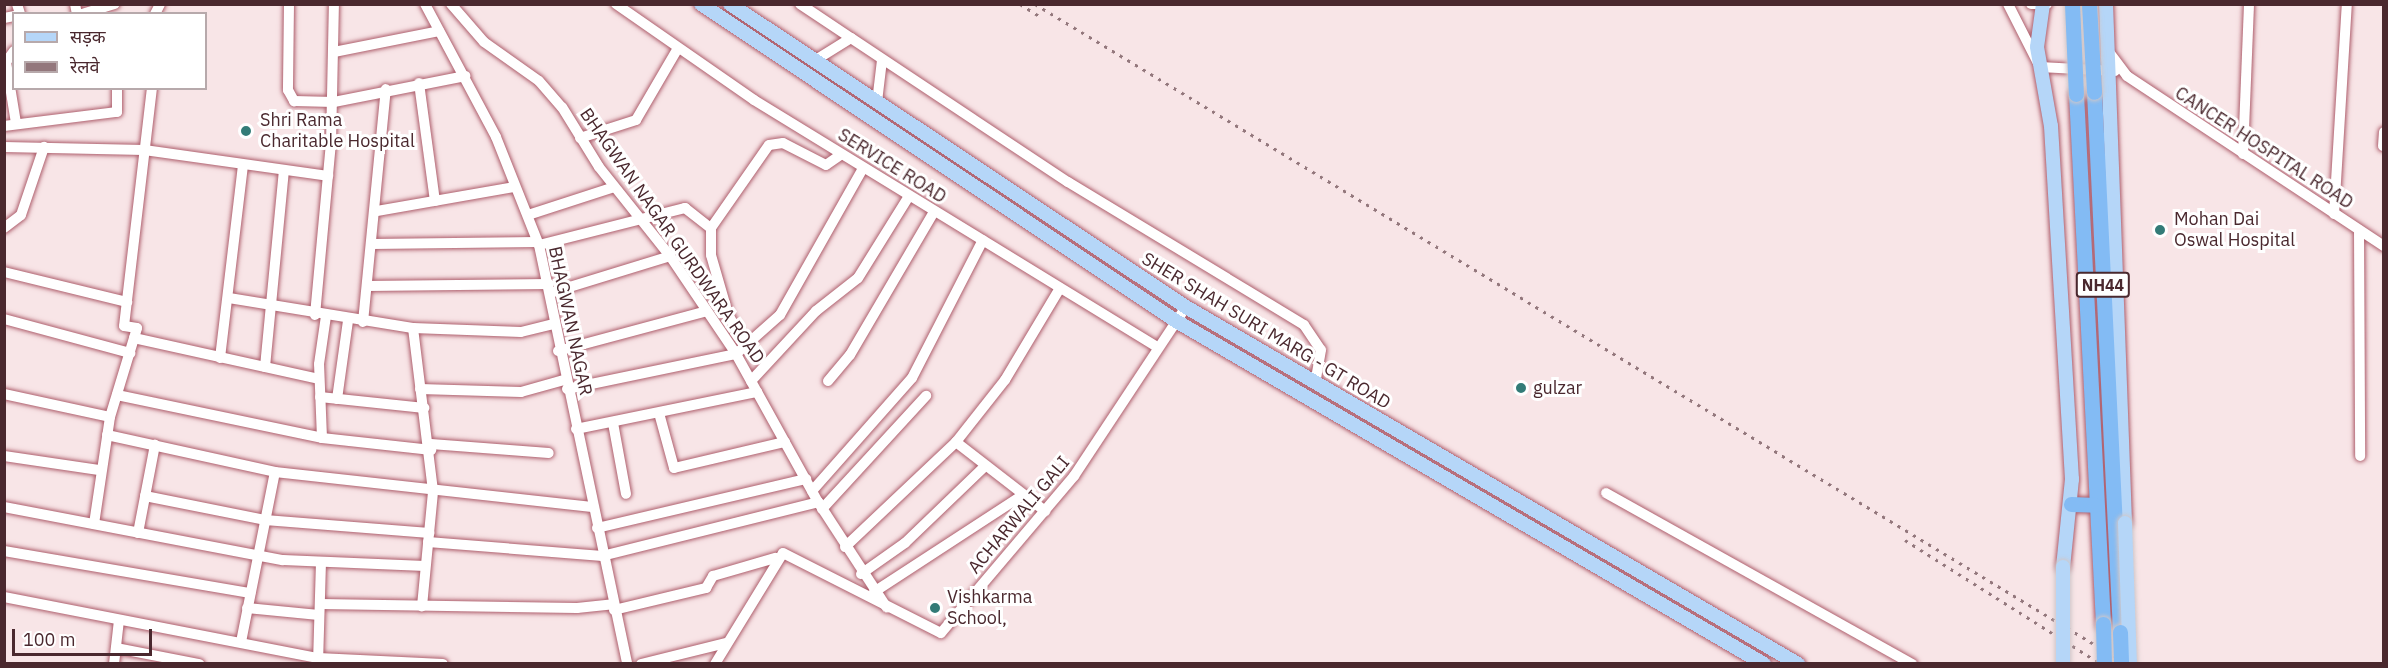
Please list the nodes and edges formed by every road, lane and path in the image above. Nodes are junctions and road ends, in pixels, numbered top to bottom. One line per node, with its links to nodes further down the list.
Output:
1 (115, 4): 17 (street)
2 (289, 4): 34 (street)
3 (334, 4): 22 (street)
4 (425, 4): 18 (street, BHAGWAN NAGAR)
5 (451, 4): 38 (street, BHAGWAN NAGAR GURDWARA ROAD)
6 (616, 4): 20 (street, SERVICE ROAD)
7 (701, 4): 80 (main road, SHER SHAH SURI MARG - GT ROAD)
8 (730, 4): 25 (main road, SHER SHAH SURI MARG - GT ROAD)
9 (800, 4): 19 (street)
10 (2008, 4): 26 (street)
11 (2072, 4): 128 (highway, NH44, bridge)
12 (2090, 4): 124 (highway, NH44, bridge)
13 (2248, 4): 44 (street)
14 (2347, 4): 55 (street)
15 (2041, 5): 26 (main road)
16 (2104, 8): 21 (main road)
17 (88, 12)
18 (439, 32): 22 (street); 28 (street, BHAGWAN NAGAR)
19 (851, 38): 24 (street); 25 (street)
20 (678, 48): 38 (street); 43 (street, SERVICE ROAD)
21 (2108, 48): 27 (main road); 29 (street)
22 (334, 52): 34 (street)
23 (12, 54): 36 (street)
24 (882, 60): 35 (street); 93 (street)
25 (814, 61): 35 (main road, SHER SHAH SURI MARG - GT ROAD)
26 (2040, 67): 27 (street); 127 (main road)
27 (2108, 70): 29 (street); 124 (main road)
28 (465, 76): 30 (street); 49 (street, BHAGWAN NAGAR)
29 (2127, 76): 44 (street, CANCER HOSPITAL ROAD)
30 (419, 83): 31 (street); 52 (street)
31 (386, 89): 34 (street); 53 (street)
32 (117, 90): 36 (street)
33 (152, 90): 42 (street)
34 (334, 102): 48 (street)
35 (877, 102): 73 (main road, SHER SHAH SURI MARG - GT ROAD)
36 (10, 124)
37 (2384, 132): 39 (street)
38 (580, 138): 50 (street, BHAGWAN NAGAR GURDWARA ROAD)
39 (2383, 146)
40 (4, 147): 41 (street)
41 (45, 147): 42 (street); 58 (street)
42 (144, 150): 45 (street); 71 (street)
43 (842, 154): 46 (street, SERVICE ROAD); 59 (street)
44 (2243, 154): 55 (street, CANCER HOSPITAL ROAD)
45 (243, 165): 47 (street); 70 (street)
46 (864, 168): 51 (street, SERVICE ROAD); 83 (street)
47 (284, 171): 48 (street); 72 (street)
48 (328, 176): 75 (street)
49 (516, 187): 52 (street); 56 (street, BHAGWAN NAGAR)
50 (614, 187): 56 (street); 57 (street, BHAGWAN NAGAR GURDWARA ROAD)
51 (909, 196): 54 (street, SERVICE ROAD); 91 (street)
52 (435, 201): 53 (street)
53 (377, 211): 62 (street)
54 (934, 212): 61 (street, SERVICE ROAD); 92 (street)
55 (2334, 214): 60 (street, CANCER HOSPITAL ROAD)
56 (528, 215): 63 (street, BHAGWAN NAGAR)
57 (642, 218): 59 (street); 63 (street); 65 (street, BHAGWAN NAGAR GURDWARA ROAD)
58 (4, 228)
59 (711, 228): 83 (street)
60 (2359, 230): 64 (street, CANCER HOSPITAL ROAD); 115 (street)
61 (983, 240): 68 (street, SERVICE ROAD); 120 (street)
62 (372, 244): 63 (street); 67 (street)
63 (538, 244): 69 (street, BHAGWAN NAGAR)
64 (2384, 246)
65 (670, 256): 69 (street); 74 (street, BHAGWAN NAGAR GURDWARA ROAD)
66 (4, 272): 71 (street)
67 (367, 286): 69 (street); 78 (street)
68 (1060, 288): 84 (street, SERVICE ROAD); 110 (street)
69 (549, 289): 79 (street, BHAGWAN NAGAR)
70 (229, 298): 72 (street); 88 (street)
71 (127, 302): 82 (street)
72 (272, 305): 75 (street); 89 (street)
73 (1186, 307): 80 (street, ACHARWALI GALI); 93 (main road, SHER SHAH SURI MARG - GT ROAD)
74 (707, 311): 85 (street); 87 (street, BHAGWAN NAGAR GURDWARA ROAD)
75 (320, 316): 77 (street); 90 (street)
76 (4, 319): 86 (street)
77 (348, 321): 78 (street); 101 (street)
78 (363, 322): 81 (street)
79 (554, 324): 81 (street); 85 (street, BHAGWAN NAGAR)
80 (1172, 326): 84 (street, ACHARWALI GALI); 165 (main road, SHER SHAH SURI MARG - GT ROAD)
81 (413, 328): 95 (street)
82 (134, 338): 86 (street); 88 (street)
83 (746, 345): 87 (street)
84 (1155, 346): 132 (street, ACHARWALI GALI)
85 (558, 351): 94 (street, BHAGWAN NAGAR)
86 (130, 353): 98 (street)
87 (736, 354): 91 (street, BHAGWAN NAGAR GURDWARA ROAD); 94 (street)
88 (220, 358): 89 (street)
89 (265, 367): 90 (street)
90 (319, 379): 100 (street)
91 (752, 381): 96 (street, BHAGWAN NAGAR GURDWARA ROAD)
92 (828, 381)
93 (1315, 383): 166 (main road, SHER SHAH SURI MARG - GT ROAD)
94 (565, 385): 95 (street); 106 (street, BHAGWAN NAGAR)
95 (420, 389): 102 (street)
96 (758, 392): 103 (street); 109 (street, BHAGWAN NAGAR GURDWARA ROAD)
97 (4, 394): 104 (street)
98 (117, 395): 104 (street); 108 (street)
99 (926, 396): 129 (street)
100 (320, 397): 101 (street); 108 (street)
101 (337, 399): 102 (street)
102 (424, 408): 112 (street)
103 (659, 413): 105 (street); 109 (street)
104 (110, 417): 107 (street)
105 (613, 423): 106 (street); 123 (street)
106 (576, 429): 131 (street, BHAGWAN NAGAR)
107 (107, 435): 111 (street); 117 (street)
108 (322, 438): 112 (street)
109 (785, 442): 119 (street, BHAGWAN NAGAR GURDWARA ROAD)
110 (956, 442): 116 (street); 138 (street)
111 (155, 445): 118 (street); 125 (street)
112 (431, 447): 113 (street); 121 (street)
113 (549, 453)
114 (4, 456): 117 (street)
115 (2360, 456)
116 (985, 466): 126 (street); 145 (street)
117 (99, 470): 134 (street)
118 (275, 472): 121 (street); 133 (street)
119 (806, 479): 120 (street, BHAGWAN NAGAR GURDWARA ROAD); 135 (street)
120 (812, 491): 129 (street, BHAGWAN NAGAR GURDWARA ROAD)
121 (433, 492): 131 (street); 137 (street)
122 (1606, 493): 167 (street)
123 (626, 494)
124 (2119, 494): 170 (highway, NH44, bridge); 171 (main road, bridge)
125 (145, 496): 133 (street); 136 (street)
126 (1021, 496): 132 (street); 146 (street)
127 (2071, 504): 128 (highway); 168 (main road, bridge)
128 (2096, 505): 169 (highway, NH44, bridge)
129 (820, 506): 138 (street, BHAGWAN NAGAR GURDWARA ROAD); 140 (street)
130 (4, 507): 134 (street)
131 (592, 507): 135 (street, BHAGWAN NAGAR)
132 (1045, 511): 152 (street, ACHARWALI GALI)
133 (265, 520): 137 (street); 141 (street)
134 (94, 524): 136 (street)
135 (597, 528): 140 (street, BHAGWAN NAGAR)
136 (138, 533): 141 (street)
137 (428, 537): 140 (street); 144 (street)
138 (845, 547): 145 (street, BHAGWAN NAGAR GURDWARA ROAD)
139 (4, 551): 147 (street)
140 (602, 555): 150 (street, BHAGWAN NAGAR)
141 (257, 556): 143 (street); 147 (street)
142 (775, 558): 150 (street); 152 (street, ACHARWALI GALI); 156 (street)
143 (321, 564): 144 (street); 153 (street)
144 (425, 566): 149 (street)
145 (861, 574): 146 (street, BHAGWAN NAGAR GURDWARA ROAD)
146 (874, 592): 152 (street, BHAGWAN NAGAR GURDWARA ROAD)
147 (250, 593): 151 (street)
148 (4, 597): 154 (street)
149 (422, 606): 150 (street); 153 (street)
150 (614, 607): 162 (street, BHAGWAN NAGAR)
151 (247, 608): 153 (street); 155 (street)
152 (888, 608)
153 (319, 610): 158 (street)
154 (120, 620): 155 (street); 157 (street)
155 (241, 642): 158 (street)
156 (726, 643): 163 (street); 164 (street)
157 (116, 648): 159 (street); 160 (street)
158 (318, 661): 161 (street)
159 (114, 663)
160 (199, 663)
161 (443, 663)
162 (627, 663)
163 (641, 663)
164 (715, 663)
165 (1764, 663)
166 (1798, 663)
167 (1911, 663)
168 (2063, 663)
169 (2104, 663)
170 (2121, 663)
171 (2130, 663)

